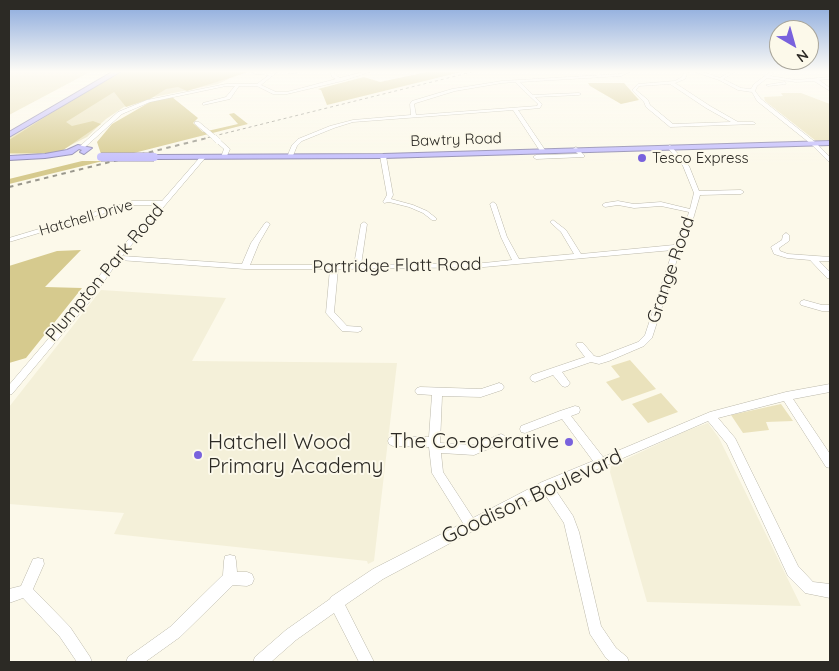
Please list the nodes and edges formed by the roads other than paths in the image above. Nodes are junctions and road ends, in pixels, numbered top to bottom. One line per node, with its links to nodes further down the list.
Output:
1 (54, 103): 16 (highway)
2 (63, 103): 18 (highway)
3 (142, 103): 24 (street)
4 (413, 103): 10 (street)
5 (539, 103): 9 (street)
6 (647, 103): 14 (street)
7 (702, 103): 12 (street)
8 (762, 103): 20 (street)
9 (515, 109): 10 (street); 25 (street)
10 (414, 117): 31 (street)
11 (197, 123): 17 (street)
12 (738, 123): 13 (street); 14 (street)
13 (753, 123)
14 (672, 126): 15 (street)
15 (662, 127)
16 (9, 129)
17 (210, 133): 19 (street, bridge)
18 (9, 135)
19 (218, 141): 30 (street)
20 (813, 143): 21 (highway, Bawtry Road); 22 (highway, Bawtry Road); 26 (street)
21 (830, 143)
22 (670, 147): 23 (highway, Bawtry Road); 36 (street, Grange Road)
23 (576, 149): 25 (highway, Bawtry Road); 32 (street)
24 (83, 150): 29 (highway, Bawtry Road, bridge); 33 (highway, Bawtry Road)
25 (542, 150): 28 (highway, Bawtry Road)
26 (822, 152): 27 (street); 34 (street)
27 (830, 153)
28 (384, 156): 31 (highway, Bawtry Road); 41 (street)
29 (203, 157): 30 (highway, Bawtry Road); 37 (street, Plumpton Park Road)
30 (224, 157): 31 (highway, Bawtry Road)
31 (290, 157)
32 (536, 157)
33 (12, 158)
34 (830, 160)
35 (741, 192): 36 (street)
36 (696, 193): 40 (street, Grange Road)
37 (164, 203): 46 (street, Hatchell Drive); 49 (street, Plumpton Park Road)
38 (493, 204): 52 (street)
39 (605, 205): 40 (street)
40 (692, 211): 47 (street, Grange Road)
41 (434, 219)
42 (551, 220): 48 (street)
43 (267, 224): 53 (street)
44 (364, 224): 55 (street)
45 (786, 235): 50 (street)
46 (9, 240)
47 (677, 247): 48 (street, Partridge Flatt Road); 61 (street, Grange Road)
48 (579, 257): 52 (street, Partridge Flatt Road)
49 (117, 258): 53 (street, Partridge Flatt Road); 67 (street, Plumpton Park Road)
50 (814, 259): 51 (street); 56 (street)
51 (830, 259)
52 (517, 262): 55 (street, Partridge Flatt Road)
53 (245, 267): 54 (street, Partridge Flatt Road)
54 (334, 268): 55 (street, Partridge Flatt Road); 59 (street)
55 (357, 268)
56 (830, 276)
57 (804, 303): 58 (street)
58 (830, 308)
59 (358, 329)
60 (580, 345): 61 (street)
61 (591, 358): 62 (street, Grange Road)
62 (555, 371): 63 (street, Grange Road); 64 (street)
63 (535, 378)
64 (565, 383)
65 (499, 387): 69 (street)
66 (830, 388): 70 (street, Goodison Boulevard)
67 (9, 391)
68 (420, 391): 69 (street)
69 (437, 392): 77 (street)
70 (786, 396): 73 (street, Goodison Boulevard); 78 (street)
71 (575, 410): 72 (street)
72 (564, 414): 74 (street); 79 (street)
73 (710, 416): 79 (street, Goodison Boulevard); 87 (street)
74 (525, 429)
75 (501, 439): 77 (street)
76 (393, 441): 77 (street)
77 (434, 445): 81 (street)
78 (830, 463)
79 (602, 464): 80 (street, Goodison Boulevard)
80 (546, 486): 81 (street, Goodison Boulevard); 94 (street)
81 (470, 524): 89 (street, Goodison Boulevard)
82 (230, 561): 84 (street)
83 (38, 564): 86 (street)
84 (230, 578): 85 (street); 91 (street)
85 (247, 579)
86 (25, 591): 88 (street); 90 (street)
87 (830, 591)
88 (9, 596)
89 (336, 602): 92 (street, Goodison Boulevard); 93 (street)
90 (85, 662)
91 (133, 662)
92 (260, 662)
93 (367, 662)
94 (622, 662)

